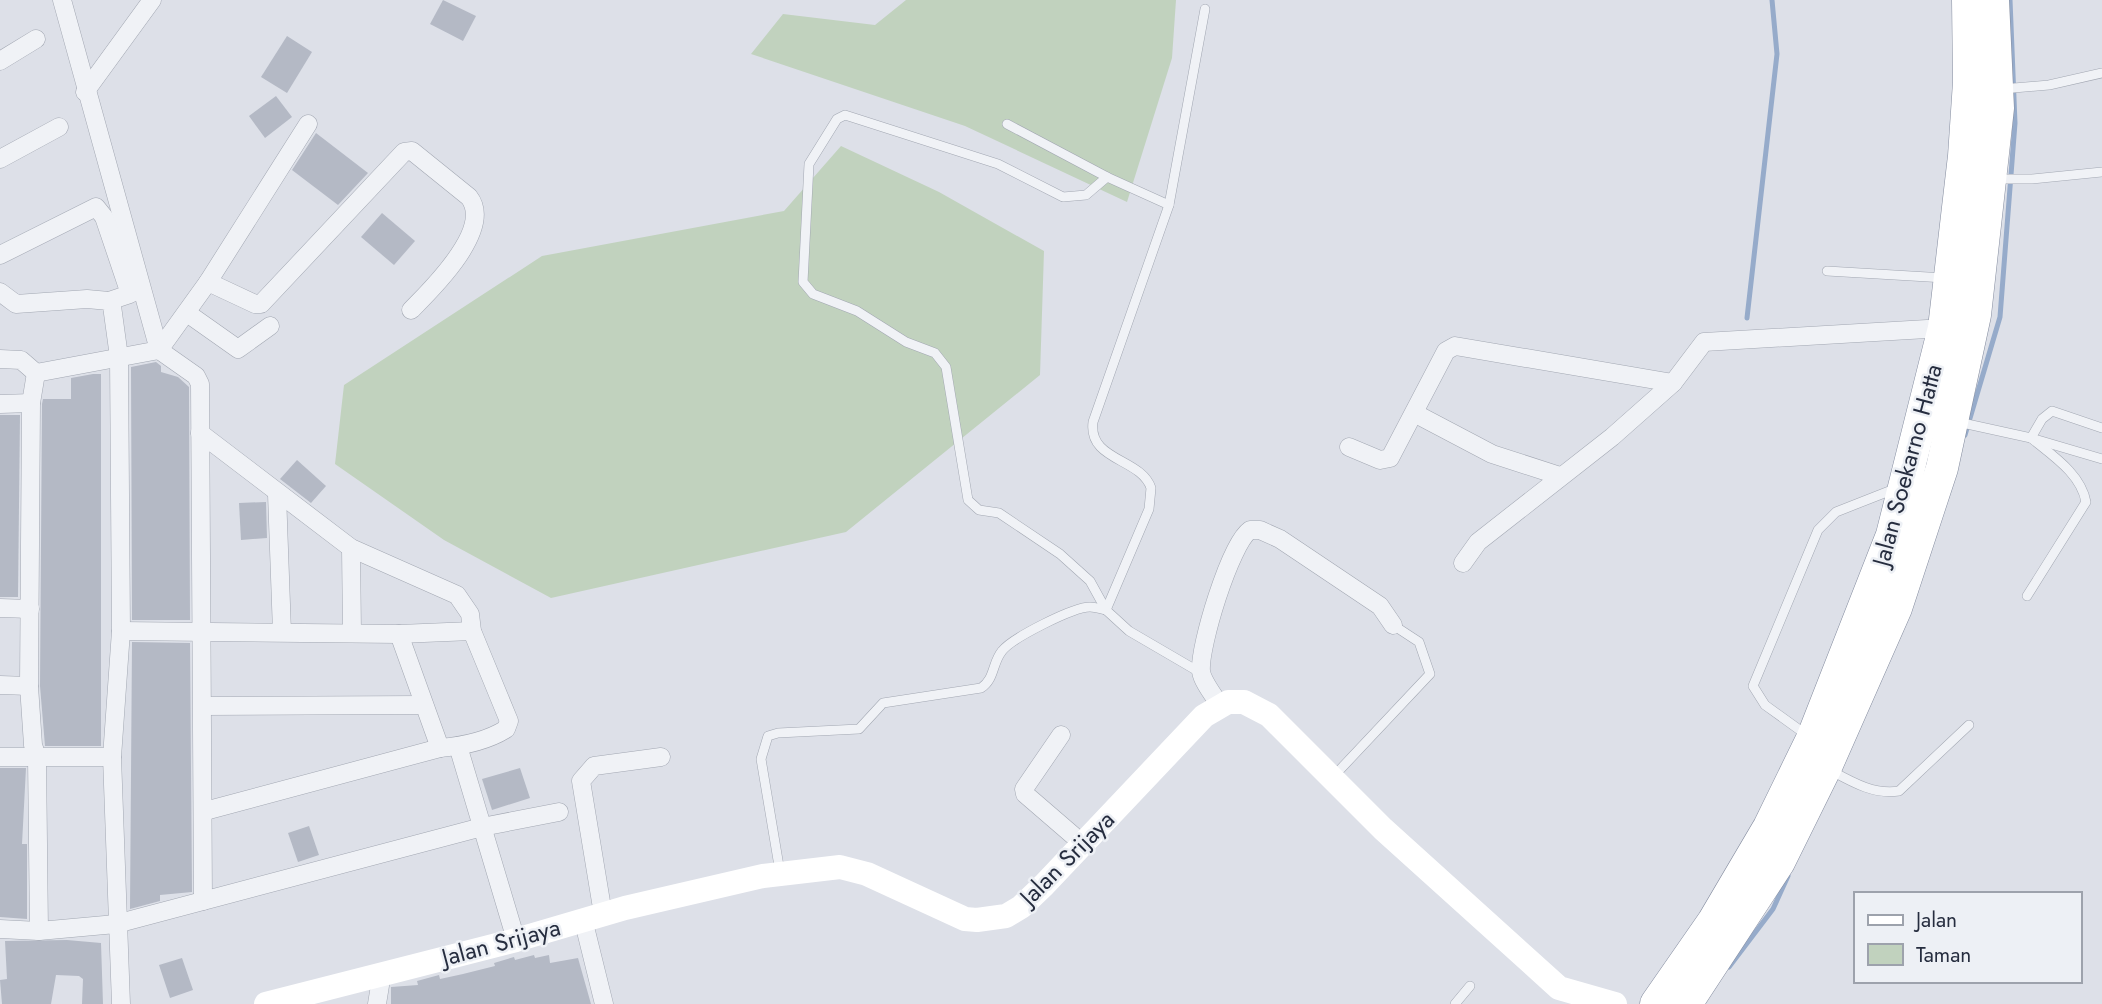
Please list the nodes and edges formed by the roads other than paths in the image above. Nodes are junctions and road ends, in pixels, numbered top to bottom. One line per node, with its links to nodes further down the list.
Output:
1 (62, 0): 10 (street)
2 (152, 0): 10 (street)
3 (1968, 0): 21 (highway, Jalan Soekarno Hatta)
4 (1993, 0): 9 (highway, Jalan Soekarno Hatta)
5 (1205, 9): 18 (lane)
6 (36, 39): 7 (street)
7 (0, 61)
8 (2102, 73): 9 (lane)
9 (2002, 89): 17 (highway, Jalan Soekarno Hatta)
10 (85, 92): 29 (street)
11 (308, 124): 22 (street)
12 (1007, 124): 16 (lane)
13 (59, 127): 14 (street)
14 (0, 159)
15 (2102, 172): 17 (lane)
16 (1107, 177): 18 (lane); 51 (lane)
17 (1996, 179): 37 (highway, Jalan Soekarno Hatta)
18 (1169, 205): 51 (lane)
19 (0, 255): 24 (street)
20 (1827, 271): 21 (lane)
21 (1951, 279): 28 (highway, Jalan Soekarno Hatta)
22 (208, 282): 25 (street); 26 (street)
23 (0, 292): 24 (street)
24 (108, 301): 30 (street)
25 (411, 310)
26 (187, 313): 27 (street); 29 (street)
27 (270, 326)
28 (1944, 328): 33 (street); 44 (highway, Jalan Soekarno Hatta)
29 (159, 350): 30 (street); 39 (street)
30 (119, 357): 32 (street); 53 (street)
31 (0, 359): 32 (street)
32 (36, 373): 34 (street)
33 (1673, 383): 36 (street); 43 (street)
34 (31, 403): 35 (street); 50 (street)
35 (0, 404)
36 (1416, 414): 41 (street); 43 (street)
37 (1958, 422): 40 (lane); 74 (highway, Jalan Soekarno Hatta)
38 (2102, 428): 40 (lane)
39 (200, 433): 45 (street); 54 (street)
40 (2031, 438): 42 (lane); 48 (lane)
41 (1349, 447)
42 (2102, 460)
43 (1560, 476): 47 (street)
44 (1905, 485): 67 (highway, Jalan Soekarno Hatta); 67 (lane)
45 (276, 494): 46 (street); 56 (street)
46 (351, 548): 55 (street); 57 (street)
47 (1463, 563)
48 (2027, 596)
49 (0, 608): 50 (street)
50 (30, 609): 61 (street)
51 (1106, 610): 59 (lane); 80 (lane)
52 (1393, 625): 59 (street); 75 (lane)
53 (121, 631): 54 (street); 72 (street)
54 (201, 631): 56 (street); 64 (street)
55 (472, 631): 58 (street); 68 (street)
56 (282, 632): 57 (street)
57 (352, 634): 58 (street)
58 (399, 634): 62 (street)
59 (1201, 673): 63 (street)
60 (0, 685): 61 (street)
61 (29, 685): 71 (street)
62 (424, 705): 64 (street); 69 (street)
63 (1219, 705): 75 (street); 79 (street, Jalan Srijaya)
64 (203, 706): 76 (street)
65 (1969, 725): 74 (lane)
66 (1061, 735): 79 (street)
67 (1812, 739): 96 (highway, Jalan Soekarno Hatta)
68 (458, 746): 69 (street); 78 (street)
69 (440, 748): 76 (street)
70 (0, 757): 71 (street)
71 (37, 757): 72 (street); 85 (street)
72 (112, 757): 83 (street)
73 (660, 757): 82 (street)
74 (1828, 770): 97 (highway, Jalan Soekarno Hatta)
75 (1332, 778): 89 (street)
76 (205, 811): 81 (street)
77 (559, 812): 78 (street)
78 (482, 827): 81 (street); 86 (street)
79 (1083, 844): 80 (street, Jalan Srijaya)
80 (781, 873): 82 (street, Jalan Srijaya)
81 (203, 901): 83 (street)
82 (593, 917): 86 (street, Jalan Srijaya); 93 (street)
83 (116, 924): 85 (street); 91 (street)
84 (0, 929): 85 (street)
85 (39, 930)
86 (516, 940): 87 (street, Jalan Srijaya)
87 (382, 973): 90 (street, Jalan Srijaya); 92 (street)
88 (1470, 986): 94 (lane)
89 (1564, 996): 95 (street)
90 (274, 1003)
91 (121, 1004)
92 (377, 1004)
93 (604, 1004)
94 (1455, 1004)
95 (1615, 1004)
96 (1656, 1004)
97 (1686, 1004)

